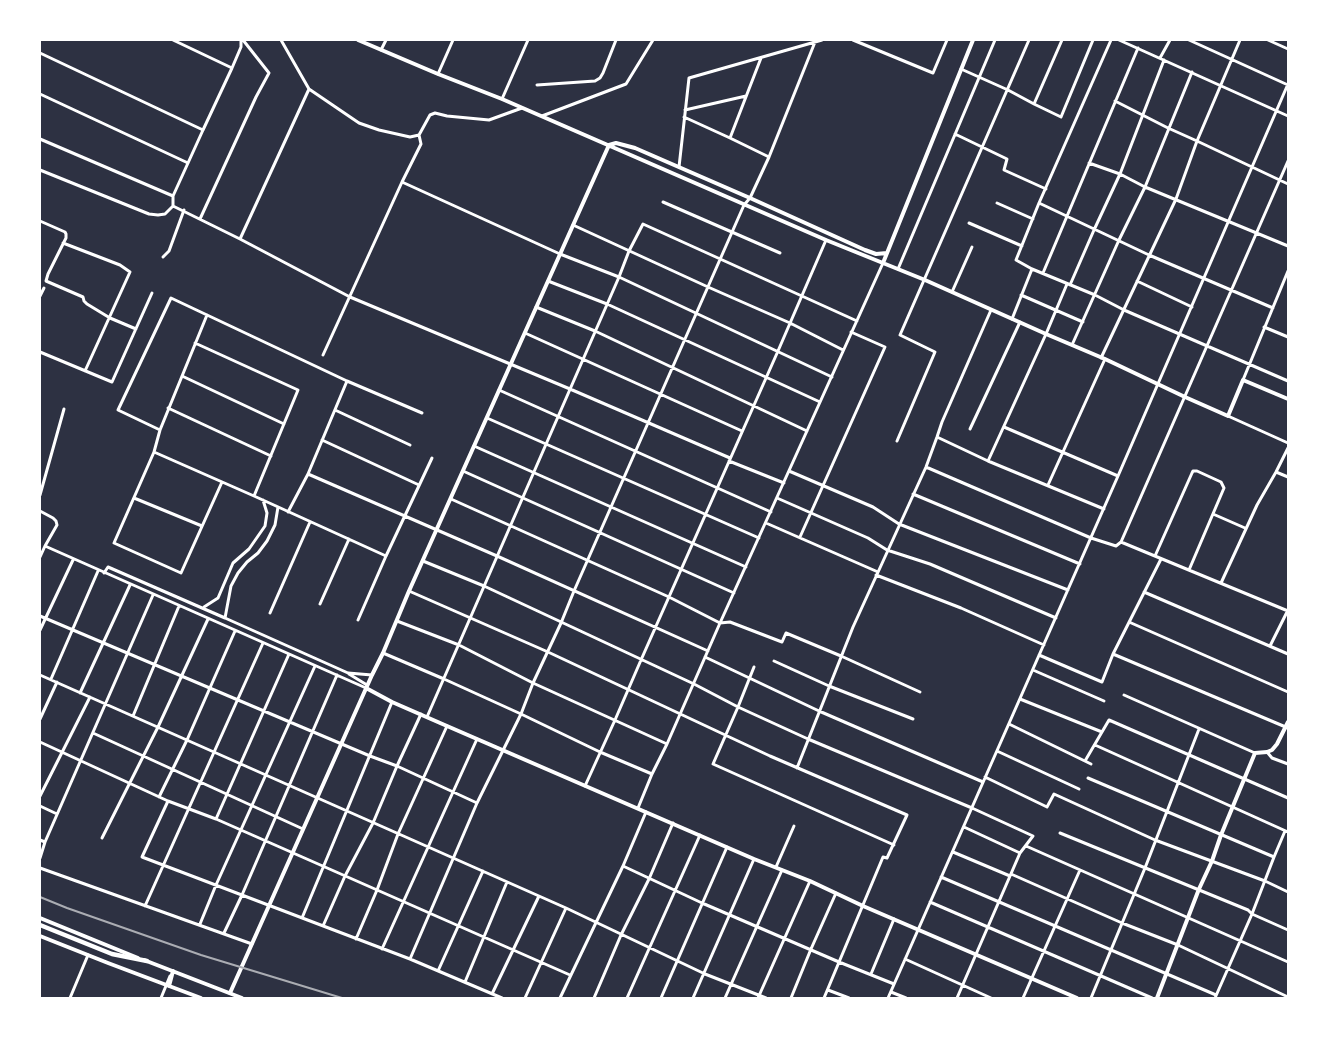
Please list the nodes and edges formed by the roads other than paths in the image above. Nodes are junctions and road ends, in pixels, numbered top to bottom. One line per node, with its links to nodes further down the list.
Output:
1 (173, 40): 33 (street)
2 (242, 40): 33 (street); 87 (street)
3 (281, 40): 41 (street)
4 (358, 40): 27 (street)
5 (386, 40): 27 (street)
6 (453, 40): 36 (street)
7 (528, 40): 45 (street)
8 (616, 40): 38 (street)
9 (653, 40): 51 (street)
10 (822, 40): 24 (street)
11 (852, 40): 12 (street)
12 (946, 40)
13 (973, 40): 34 (street)
14 (995, 40): 37 (street)
15 (1029, 40): 42 (street)
16 (1062, 40): 47 (street)
17 (1093, 40): 47 (street)
18 (1111, 40): 76 (street)
19 (1119, 40): 25 (street)
20 (1170, 40): 30 (street)
21 (1189, 40): 31 (street)
22 (1240, 40): 31 (street)
23 (1268, 40): 26 (street)
24 (815, 42): 29 (street); 64 (street)
25 (1138, 48): 30 (street); 46 (street)
26 (1288, 49)
27 (381, 50): 36 (street)
28 (40, 53): 56 (street)
29 (761, 57): 44 (street); 49 (street)
30 (1160, 58): 32 (street)
31 (1231, 59): 39 (street); 40 (street)
32 (1164, 60): 35 (street); 52 (street)
33 (232, 68): 56 (street)
34 (961, 69): 37 (street); 105 (street)
35 (1192, 72): 39 (street); 55 (street)
36 (438, 74): 45 (street)
37 (979, 77): 42 (street); 57 (street)
38 (537, 85)
39 (1220, 85): 50 (street); 61 (street)
40 (1288, 85): 50 (street)
41 (309, 89): 58 (street); 96 (street)
42 (1008, 90): 47 (street); 63 (street)
43 (40, 94): 67 (street)
44 (747, 96): 49 (street); 59 (street)
45 (502, 99): 48 (street)
46 (1115, 101): 52 (street); 66 (street)
47 (1034, 104)
48 (522, 108): 51 (street); 58 (street)
49 (684, 110): 54 (street)
50 (1276, 111): 53 (street); 69 (street)
51 (541, 116): 62 (street)
52 (1143, 116): 55 (street); 71 (street)
53 (1288, 116)
54 (684, 117): 59 (street); 68 (street)
55 (1168, 128): 61 (street); 75 (street)
56 (203, 130): 67 (street)
57 (955, 134): 63 (street); 111 (street)
58 (419, 135): 73 (street)
59 (730, 138): 64 (street)
60 (40, 139): 77 (street)
61 (1197, 141): 69 (street); 79 (street)
62 (609, 146): 68 (street); 83 (street); 92 (street)
63 (982, 148): 76 (street); 117 (street)
64 (769, 157): 78 (street)
65 (1288, 161): 72 (street)
66 (1089, 162): 71 (street); 86 (street)
67 (188, 163): 77 (street)
68 (679, 167): 78 (street)
69 (1253, 168): 72 (street); 90 (street)
70 (40, 170): 84 (street)
71 (1120, 174): 75 (street); 93 (street)
72 (1278, 181): 74 (street); 95 (street)
73 (402, 182): 106 (street); 129 (street)
74 (1288, 184)
75 (1145, 187): 79 (street); 98 (street)
76 (1046, 190): 82 (street)
77 (172, 196): 84 (street)
78 (750, 198): 83 (street); 105 (street)
79 (1176, 199): 90 (street); 107 (street)
80 (663, 202): 94 (street)
81 (997, 203): 88 (street)
82 (1039, 203): 86 (street); 88 (street)
83 (744, 205): 94 (street); 97 (street)
84 (173, 206): 85 (street)
85 (184, 210): 87 (street); 108 (street)
86 (1067, 217): 93 (street); 114 (street)
87 (200, 219): 96 (street)
88 (1033, 219): 100 (street)
89 (40, 221): 99 (street)
90 (1229, 221): 95 (street); 116 (street)
91 (969, 223): 100 (street)
92 (573, 225): 103 (street); 106 (street)
93 (1094, 230): 98 (street); 120 (street)
94 (732, 232): 104 (street); 109 (street)
95 (1257, 233): 101 (street); 123 (street)
96 (240, 239): 129 (street)
97 (826, 240): 110 (street); 130 (street)
98 (1118, 240): 107 (street); 127 (street)
99 (64, 243): 140 (street); 140 (street)
100 (1022, 246): 112 (street)
101 (1288, 246)
102 (972, 247): 124 (street)
103 (629, 251): 109 (street); 115 (street); 121 (street)
104 (780, 253)
105 (887, 253): 110 (street)
106 (560, 254): 115 (street); 118 (street)
107 (1149, 254): 116 (street); 119 (street)
108 (163, 257)
109 (720, 260): 121 (street); 130 (street)
110 (882, 263): 111 (street); 142 (street)
111 (898, 269): 117 (street)
112 (1032, 269): 114 (street); 126 (street)
113 (1288, 271): 134 (street)
114 (1043, 273): 120 (street)
115 (619, 277): 131 (street); 138 (street)
116 (1205, 279): 123 (street); 133 (street)
117 (925, 280): 124 (street); 198 (street)
118 (548, 281): 131 (street); 132 (street)
119 (1137, 281): 133 (street); 137 (street)
120 (1068, 284): 127 (street); 136 (street)
121 (708, 287): 138 (street); 145 (street)
122 (44, 288): 128 (street)
123 (1232, 290): 134 (street); 157 (street)
124 (952, 292): 135 (street)
125 (152, 293): 147 (street)
126 (1021, 295): 136 (street); 141 (street)
127 (1095, 295): 137 (street); 144 (street)
128 (40, 296)
129 (350, 297): 161 (street); 165 (street)
130 (802, 297): 142 (street); 145 (street)
131 (607, 304): 148 (street); 154 (street)
132 (536, 307): 148 (street); 149 (street)
133 (1192, 307): 152 (street)
134 (1273, 308): 146 (street)
135 (991, 310): 141 (street); 196 (street)
136 (1056, 310): 144 (street); 151 (street)
137 (1124, 310): 152 (street); 162 (street)
138 (697, 313): 154 (street); 158 (street)
139 (207, 315): 155 (street); 172 (street); 193 (street)
140 (110, 318): 147 (street); 167 (street)
141 (1012, 319): 143 (street)
142 (857, 321): 150 (street)
143 (1020, 322): 151 (street); 192 (street)
144 (1083, 322): 156 (street)
145 (790, 324): 158 (street); 159 (street)
146 (1264, 327): 153 (street); 164 (street)
147 (136, 329): 167 (street)
148 (595, 331): 163 (street); 166 (street)
149 (525, 332): 163 (street); 165 (street)
150 (852, 332): 159 (street); 224 (street)
151 (1046, 334): 156 (street); 191 (street)
152 (1180, 334): 157 (street); 174 (street)
153 (1288, 337)
154 (685, 340): 166 (street); 170 (street)
155 (195, 343): 168 (street); 190 (street)
156 (1072, 345): 162 (street)
157 (1206, 346): 164 (street); 178 (street)
158 (778, 350): 169 (street); 170 (street)
159 (843, 350): 169 (street)
160 (40, 352): 167 (street)
161 (323, 355)
162 (1103, 358): 174 (street); 206 (street)
163 (583, 359): 175 (street); 177 (street)
164 (1250, 364): 171 (street); 173 (street)
165 (511, 365): 175 (street); 176 (street)
166 (672, 368): 177 (street); 181 (street)
167 (85, 371)
168 (182, 376): 182 (street); 190 (street)
169 (832, 377): 180 (street)
170 (766, 378): 180 (street); 181 (street)
171 (1243, 380): 179 (street); 187 (street)
172 (347, 381): 184 (street); 185 (street)
173 (1288, 381)
174 (1158, 384): 178 (street); 217 (street)
175 (570, 389): 186 (street); 189 (street)
176 (499, 390): 186 (street); 188 (street)
177 (661, 394): 189 (street); 195 (street)
178 (1185, 397): 187 (street); 256 (street)
179 (1288, 399)
180 (820, 402): 194 (street)
181 (753, 406): 194 (street); 195 (street)
182 (168, 408): 193 (street); 207 (street)
183 (64, 409): 227 (street)
184 (335, 410): 197 (street); 201 (street)
185 (422, 413)
186 (558, 416): 200 (street); 204 (street)
187 (1228, 416): 199 (street)
188 (487, 418): 200 (street); 202 (street)
189 (648, 423): 204 (street); 209 (street)
190 (284, 424): 207 (street)
191 (1004, 427): 206 (street); 210 (street)
192 (970, 429)
193 (160, 430): 205 (street)
194 (807, 431): 213 (street)
195 (742, 432): 209 (street)
196 (937, 437): 210 (street); 211 (street)
197 (322, 440): 216 (street); 222 (street)
198 (897, 441)
199 (1288, 443)
200 (546, 444): 214 (street); 219 (street)
201 (410, 445)
202 (474, 446): 212 (street); 214 (street)
203 (1288, 448): 215 (street)
204 (636, 451): 219 (street); 225 (street)
205 (154, 452): 220 (street); 229 (street)
206 (1062, 452): 217 (street); 223 (street)
207 (271, 456): 228 (street)
208 (432, 458): 222 (street)
209 (730, 459): 221 (street); 225 (street)
210 (988, 461): 223 (street)
211 (926, 467): 226 (street); 254 (street)
212 (463, 471): 230 (street); 232 (street)
213 (789, 471): 221 (street); 224 (street)
214 (534, 472): 230 (street); 235 (street)
215 (1276, 472): 218 (street); 249 (street)
216 (308, 474): 238 (street); 243 (street)
217 (1118, 476): 236 (street)
218 (1288, 477)
219 (624, 478): 235 (street); 241 (street)
220 (222, 482): 228 (street); 247 (street)
221 (784, 483): 231 (street)
222 (419, 485): 243 (street)
223 (1048, 485): 236 (street)
224 (823, 486): 240 (street); 246 (street)
225 (717, 488): 239 (street); 241 (street)
226 (913, 494): 246 (street); 268 (street)
227 (40, 495)
228 (254, 496): 233 (street)
229 (134, 498): 247 (street); 247 (street)
230 (523, 498): 248 (street); 251 (street)
231 (777, 498): 239 (street); 240 (street)
232 (451, 499): 248 (street); 250 (street)
233 (262, 500): 234 (street); 287 (street)
234 (278, 507): 238 (street); 292 (street)
235 (611, 507): 251 (street); 257 (street)
236 (1104, 509): 254 (street)
237 (40, 511): 258 (street)
238 (288, 512): 244 (street)
239 (771, 512): 245 (street)
240 (811, 513): 252 (street); 259 (street)
241 (705, 514): 253 (street); 257 (street)
242 (1213, 514): 249 (street); 262 (street); 271 (street)
243 (405, 516): 250 (street); 260 (street)
244 (310, 522): 255 (street); 289 (street)
245 (766, 523): 252 (street); 253 (street)
246 (899, 524): 259 (street); 278 (street)
247 (202, 526)
248 (511, 526): 261 (street); 267 (street)
249 (1245, 528): 275 (street)
250 (437, 529): 261 (street); 266 (street)
251 (600, 533): 267 (street); 270 (street)
252 (800, 537): 274 (street)
253 (759, 538): 269 (street)
254 (1091, 538): 256 (street); 268 (street)
255 (349, 539): 260 (street); 285 (street)
256 (1121, 542): 262 (street)
257 (692, 544): 269 (street); 270 (street)
258 (45, 546): 263 (street); 265 (street)
259 (887, 550): 274 (street); 294 (street)
260 (386, 556): 296 (street)
261 (497, 556): 277 (street); 280 (street)
262 (1155, 556): 264 (street)
263 (40, 557)
264 (1161, 559): 271 (street); 281 (street)
265 (73, 560): 272 (street); 291 (street)
266 (423, 561): 277 (street); 279 (street)
267 (588, 561): 280 (street); 284 (street)
268 (1080, 564): 278 (street)
269 (746, 568): 282 (street)
270 (681, 569): 282 (street); 284 (street)
271 (1188, 570): 275 (street)
272 (98, 571): 273 (street); 302 (street)
273 (104, 573): 276 (street); 287 (street)
274 (877, 573): 308 (street); 317 (street)
275 (1221, 583): 288 (street)
276 (130, 585): 283 (street); 305 (street)
277 (484, 586): 293 (street); 299 (street)
278 (1068, 590): 294 (street)
279 (409, 591): 293 (street); 297 (street)
280 (574, 591): 299 (street); 301 (street)
281 (1144, 592): 298 (street); 309 (street)
282 (734, 593): 300 (street)
283 (154, 595): 286 (street); 312 (street)
284 (668, 597): 300 (street); 301 (street)
285 (320, 604)
286 (178, 606): 295 (street); 322 (street)
287 (204, 608): 292 (street)
288 (1288, 610): 309 (street)
289 (270, 613)
290 (40, 616): 291 (street)
291 (46, 618): 302 (street); 303 (street)
292 (225, 618): 326 (street)
293 (471, 618): 307 (street); 311 (street)
294 (1056, 618): 308 (street)
295 (208, 619): 304 (street); 328 (street)
296 (358, 620)
297 (397, 621): 307 (street); 313 (street)
298 (1129, 622): 315 (street); 343 (street)
299 (562, 623): 311 (street); 320 (street)
300 (720, 623): 310 (street); 317 (street)
301 (655, 628): 310 (street); 320 (street)
302 (72, 629): 305 (street); 333 (street)
303 (40, 630)
304 (235, 631): 306 (street); 338 (street)
305 (103, 642): 312 (street); 341 (street)
306 (262, 643): 314 (street); 346 (street)
307 (459, 645): 332 (street); 335 (street)
308 (1044, 645): 318 (street)
309 (1270, 646): 316 (street)
310 (708, 651): 319 (street)
311 (548, 652): 335 (street); 340 (street)
312 (128, 653): 322 (street); 350 (street)
313 (383, 653): 330 (street); 332 (street)
314 (289, 654): 323 (street); 352 (street)
315 (1113, 654): 318 (street); 367 (street)
316 (1288, 654)
317 (841, 656): 337 (street); 342 (street)
318 (1039, 656): 325 (street)
319 (705, 657): 331 (street); 336 (street)
320 (641, 660): 336 (street); 340 (street)
321 (774, 661): 337 (street)
322 (155, 664): 328 (street); 357 (street)
323 (315, 666): 329 (street); 362 (street)
324 (754, 667): 331 (street)
325 (1033, 670): 347 (street); 348 (street)
326 (348, 673): 330 (street); 339 (street)
327 (40, 675): 333 (street)
328 (182, 675): 338 (street); 366 (street)
329 (337, 675): 339 (street); 369 (street)
330 (372, 675): 339 (street)
331 (749, 678): 351 (street); 353 (street)
332 (444, 679): 355 (street); 358 (street)
333 (51, 680): 334 (street)
334 (57, 682): 341 (street); 359 (street)
335 (533, 683): 355 (street); 361 (street)
336 (694, 684): 351 (street); 356 (street)
337 (829, 686): 353 (street); 360 (street)
338 (210, 687): 346 (street); 374 (street)
339 (367, 687): 349 (street); 377 (street)
340 (628, 690): 356 (street); 361 (street)
341 (80, 692): 345 (street)
342 (920, 692)
343 (1288, 692)
344 (1124, 695): 368 (street)
345 (90, 697): 350 (street); 382 (street)
346 (238, 699): 352 (street); 383 (street)
347 (1020, 699): 364 (street); 370 (street)
348 (1104, 701)
349 (392, 702): 354 (street); 389 (street)
350 (106, 704): 357 (street); 371 (street)
351 (738, 707): 372 (street); 375 (street)
352 (264, 710): 362 (street); 392 (street)
353 (819, 711): 375 (street); 405 (street)
354 (422, 714): 358 (street); 395 (street)
355 (521, 714): 380 (street); 384 (street)
356 (680, 714): 372 (street); 378 (street)
357 (133, 716): 366 (street)
358 (427, 717): 365 (street)
359 (40, 719)
360 (913, 719)
361 (616, 720): 378 (street); 384 (street)
362 (290, 721): 369 (street); 399 (street)
363 (1288, 722): 367 (street)
364 (1009, 724): 381 (street); 391 (street)
365 (447, 726): 373 (street); 401 (street)
366 (158, 727): 374 (street); 388 (street)
367 (1287, 728): 385 (street)
368 (1199, 729): 386 (street); 387 (street)
369 (313, 731): 377 (street); 408 (street)
370 (1102, 732): 379 (street); 387 (street)
371 (93, 733): 388 (street); 390 (street)
372 (726, 735): 396 (street); 447 (street)
373 (477, 739): 380 (street); 411 (street)
374 (187, 740): 383 (street); 397 (street)
375 (808, 740): 396 (street); 422 (street)
376 (40, 742): 382 (street)
377 (341, 743): 389 (street); 415 (street)
378 (667, 744): 398 (street)
379 (1095, 745): 391 (street); 406 (street)
380 (504, 750): 409 (street); 418 (street)
381 (997, 751): 400 (street); 410 (street)
382 (62, 752): 390 (street); 413 (street)
383 (214, 752): 392 (street); 404 (street)
384 (600, 752): 398 (street); 409 (street)
385 (1267, 752): 386 (street); 394 (street)
386 (1255, 753): 403 (street)
387 (1189, 754): 403 (street); 406 (street)
388 (144, 756): 397 (street); 407 (street)
389 (370, 756): 395 (street); 425 (street)
390 (81, 761): 407 (street); 428 (street)
391 (1085, 761): 393 (street)
392 (241, 764): 399 (street); 412 (street)
393 (1091, 764)
394 (1288, 764)
395 (397, 766): 401 (street); 431 (street)
396 (797, 768): 447 (street)
397 (172, 769): 404 (street); 414 (street)
398 (652, 774): 421 (street)
399 (266, 775): 408 (street); 420 (street)
400 (985, 777): 405 (street); 444 (street)
401 (424, 778): 411 (street); 439 (street)
402 (1088, 778): 426 (street)
403 (1244, 779): 416 (street); 423 (street)
404 (200, 782): 412 (street); 424 (street)
405 (984, 782): 422 (street)
406 (1178, 782): 423 (street); 426 (street)
407 (130, 783): 414 (street); 442 (street)
408 (289, 785): 415 (street); 429 (street)
409 (585, 786): 421 (street)
410 (1078, 789)
411 (453, 792): 418 (street); 450 (street)
412 (227, 794): 420 (street); 430 (street)
413 (40, 796)
414 (159, 797): 417 (street)
415 (317, 798): 425 (street); 435 (street)
416 (1288, 798)
417 (168, 801): 424 (street); 459 (street)
418 (477, 803): 456 (street)
419 (40, 806): 428 (street)
420 (252, 806): 429 (street); 436 (street)
421 (638, 808): 427 (street)
422 (972, 808): 434 (street); 449 (street)
423 (1232, 808): 437 (street); 441 (street)
424 (188, 809): 430 (street); 459 (street)
425 (346, 811): 431 (street); 460 (street)
426 (1166, 811): 441 (street); 444 (street)
427 (646, 812): 432 (street); 461 (street)
428 (57, 814): 446 (street)
429 (276, 816): 435 (street); 445 (street)
430 (216, 819): 436 (street)
431 (373, 823): 439 (street); 469 (street)
432 (673, 823): 440 (street); 471 (street)
433 (794, 826): 463 (street)
434 (964, 826): 451 (street); 453 (street)
435 (303, 829): 452 (street)
436 (241, 830): 445 (street); 475 (street)
437 (1287, 832): 454 (street)
438 (1060, 833): 464 (street)
439 (398, 834): 450 (street); 477 (street)
440 (700, 835): 448 (street); 478 (street)
441 (1221, 835): 454 (street); 458 (street)
442 (102, 838)
443 (40, 840): 446 (street)
444 (1155, 840): 458 (street); 464 (street)
445 (266, 841): 452 (street); 482 (street)
446 (45, 842): 455 (street)
447 (894, 844): 491 (street)
448 (727, 846): 457 (street); 488 (street)
449 (1025, 846): 453 (street); 466 (street)
450 (428, 847): 456 (street); 485 (street)
451 (952, 852): 468 (street); 470 (street)
452 (292, 853): 460 (street); 489 (street)
453 (1020, 853): 468 (street)
454 (1274, 857): 473 (street)
455 (40, 858)
456 (453, 858): 467 (street); 493 (street)
457 (754, 859): 463 (street); 495 (street)
458 (1212, 861): 473 (street); 476 (street)
459 (163, 865): 475 (street); 490 (street)
460 (323, 866): 469 (street); 497 (street)
461 (622, 866): 471 (street); 500 (street)
462 (40, 868): 490 (street)
463 (776, 868): 465 (street)
464 (1145, 868): 476 (street); 481 (street)
465 (782, 870): 472 (street); 506 (street)
466 (1080, 870): 481 (street); 484 (street)
467 (483, 871): 474 (street); 505 (street)
468 (1010, 875): 484 (street); 487 (street)
469 (345, 876): 477 (street); 504 (street)
470 (941, 877): 486 (street); 487 (street)
471 (649, 879): 478 (street); 512 (street)
472 (810, 881): 480 (street); 516 (street)
473 (1265, 881): 479 (street); 494 (street)
474 (507, 882): 483 (street); 514 (street)
475 (216, 885): 482 (street); 502 (street)
476 (1199, 889): 494 (street); 498 (street)
477 (377, 890): 485 (street); 515 (street)
478 (675, 891): 488 (street); 520 (street)
479 (1288, 892)
480 (836, 893): 491 (street); 522 (street)
481 (1134, 893): 498 (street); 501 (street)
482 (242, 895): 489 (street); 511 (street)
483 (539, 896): 492 (street); 523 (street)
484 (1067, 899): 501 (street); 507 (street)
485 (403, 902): 493 (street); 521 (street)
486 (930, 902): 508 (street); 509 (street)
487 (999, 902): 507 (street); 508 (street)
488 (702, 903): 495 (street); 530 (street)
489 (269, 905): 497 (street); 518 (street)
490 (145, 906): 502 (street)
491 (863, 906): 499 (street); 533 (street)
492 (566, 908): 500 (street); 532 (street)
493 (429, 913): 505 (street); 528 (street)
494 (1252, 914): 510 (street); 517 (street)
495 (730, 915): 506 (street); 538 (street)
496 (40, 918): 531 (street)
497 (302, 918): 504 (street)
498 (1189, 918): 517 (street); 519 (street)
499 (894, 919): 509 (street); 539 (street)
500 (596, 922): 512 (street); 541 (street)
501 (1122, 923): 519 (street); 524 (street)
502 (200, 924): 511 (street)
503 (40, 925): 531 (main road)
504 (323, 926): 515 (street)
505 (458, 926): 514 (street); 537 (street)
506 (757, 926): 516 (street); 545 (street)
507 (1055, 926): 524 (street); 525 (street)
508 (988, 927): 525 (street); 527 (street)
509 (918, 930): 527 (street); 529 (street)
510 (1288, 930)
511 (224, 933): 518 (street)
512 (621, 935): 520 (street); 563 (street)
513 (40, 936): 526 (street)
514 (484, 937): 523 (street); 544 (street)
515 (356, 939): 521 (street)
516 (785, 939): 522 (street); 553 (street)
517 (1240, 940): 534 (street); 535 (street)
518 (252, 944): 551 (street)
519 (1178, 945): 535 (street); 540 (street)
520 (649, 948): 530 (street); 564 (street)
521 (382, 949): 528 (street)
522 (811, 949): 533 (street); 569 (street)
523 (513, 950): 532 (street); 552 (street)
524 (1112, 950): 540 (street); 542 (street)
525 (1044, 951): 542 (street); 543 (street)
526 (88, 955): 548 (street); 556 (street)
527 (976, 955): 543 (street); 547 (street)
528 (410, 959): 537 (street)
529 (905, 959): 546 (street); 547 (street)
530 (677, 960): 538 (street); 565 (street)
531 (147, 961): 536 (street)
532 (542, 962): 541 (street); 561 (street)
533 (839, 962): 539 (street); 549 (street)
534 (1288, 962)
535 (1228, 968): 554 (street); 555 (street)
536 (172, 971): 548 (street); 551 (street)
537 (438, 971): 544 (street)
538 (704, 974): 545 (street); 566 (street)
539 (871, 974): 546 (street)
540 (1167, 974): 554 (street); 580 (street)
541 (570, 975): 562 (street)
542 (1101, 976): 578 (street); 579 (street)
543 (1032, 979): 576 (street); 577 (street)
544 (466, 982): 552 (street)
545 (731, 984): 553 (street); 567 (street)
546 (894, 984): 550 (street)
547 (963, 985): 574 (street); 575 (street)
548 (168, 986): 557 (street); 558 (street)
549 (828, 990): 570 (street); 571 (street)
550 (891, 992): 572 (street); 573 (street)
551 (230, 993): 559 (street)
552 (492, 994): 560 (street)
553 (759, 997): 568 (street)
554 (1216, 997)
555 (1288, 997)
556 (70, 998)
557 (161, 998)
558 (201, 998)
559 (242, 998)
560 (502, 998)
561 (525, 998)
562 (560, 998)
563 (594, 998)
564 (627, 998)
565 (661, 998)
566 (693, 998)
567 (725, 998)
568 (766, 998)
569 (791, 998)
570 (824, 998)
571 (849, 998)
572 (888, 998)
573 (906, 998)
574 (958, 998)
575 (991, 998)
576 (1023, 998)
577 (1077, 998)
578 (1091, 998)
579 (1152, 998)
580 (1157, 998)

